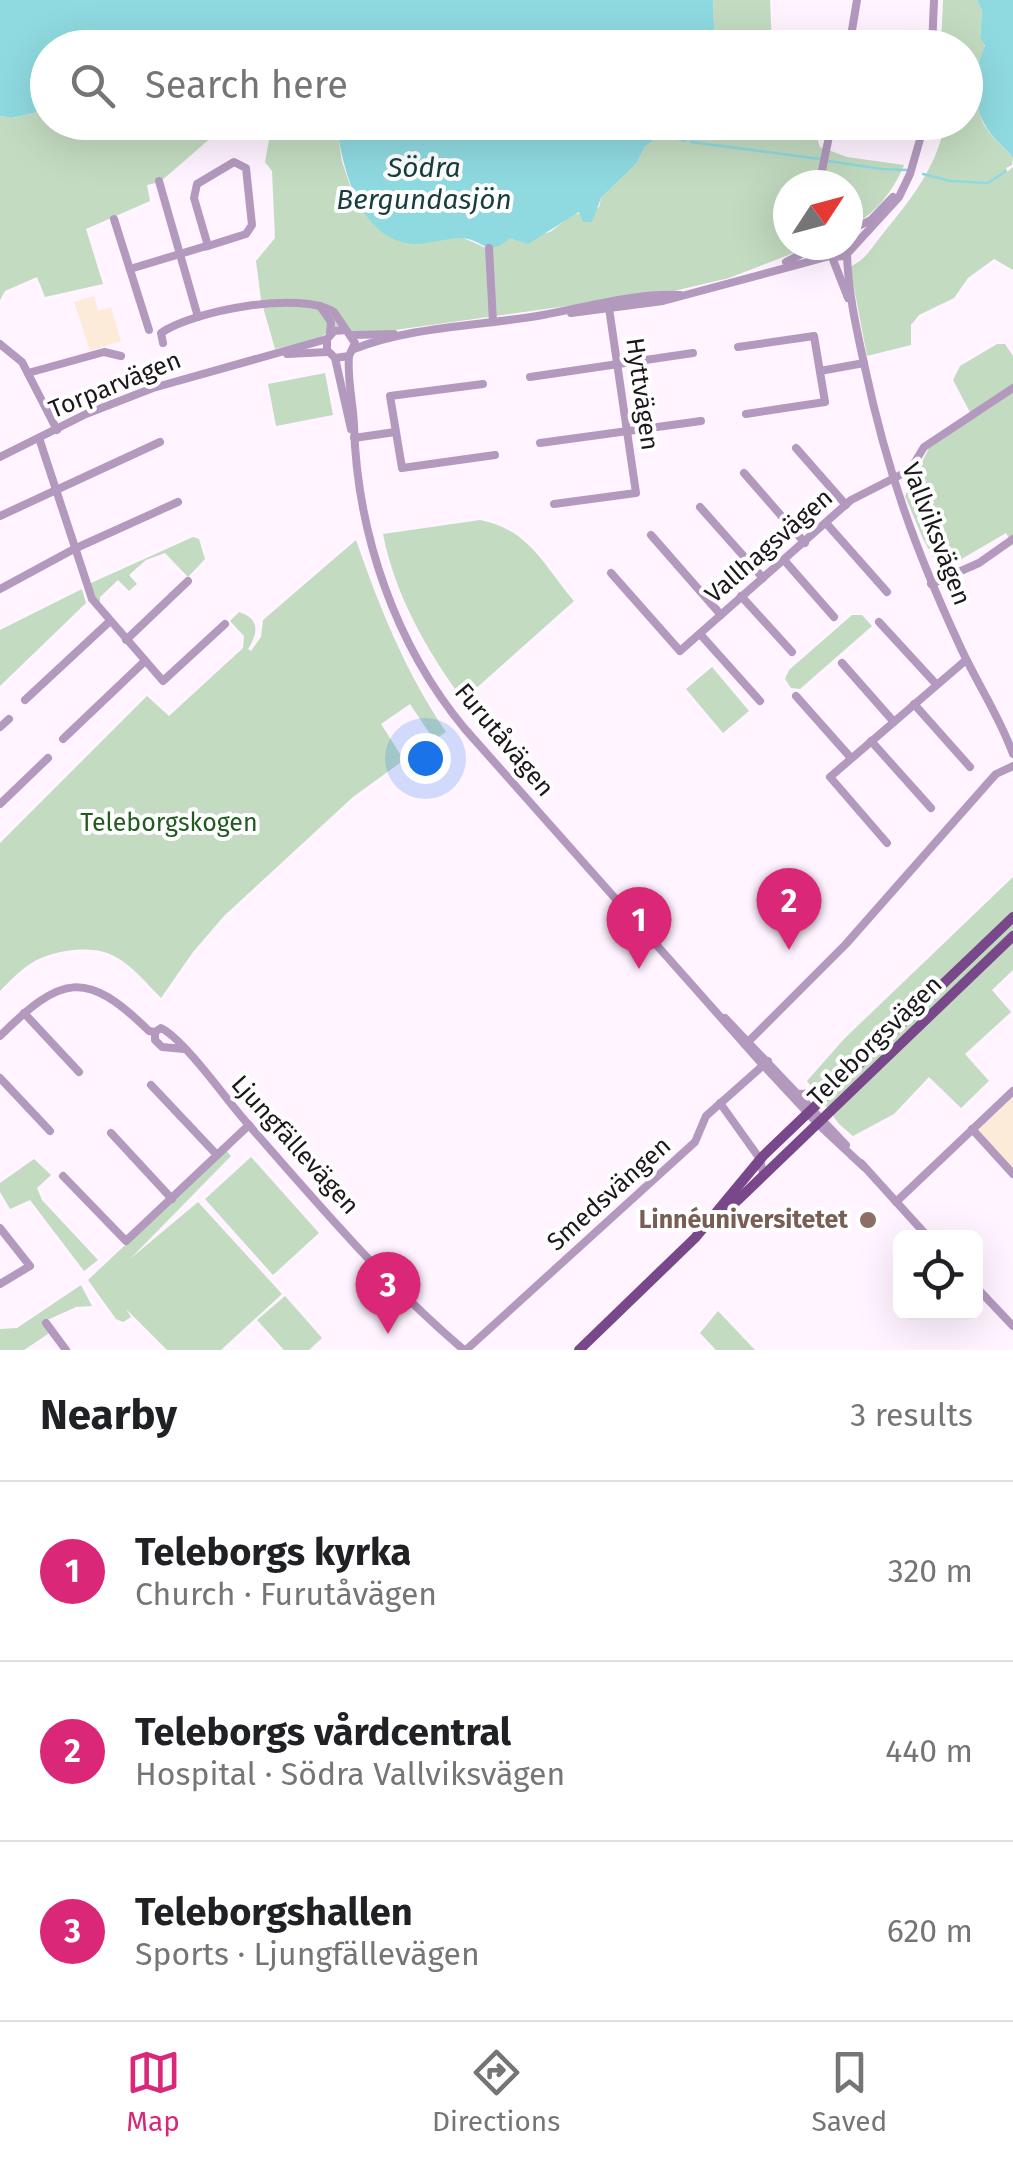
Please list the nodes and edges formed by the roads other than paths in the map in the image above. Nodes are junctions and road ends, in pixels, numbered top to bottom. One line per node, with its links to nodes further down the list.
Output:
1 (857, 0): 3 (street)
2 (934, 0): 4 (street)
3 (852, 30)
4 (933, 30)
5 (828, 140): 7 (street)
6 (922, 140): 9 (street)
7 (821, 170)
8 (159, 181): 15 (street)
9 (903, 188): 11 (street); 12 (street)
10 (114, 218): 20 (street)
11 (863, 224)
12 (863, 236)
13 (208, 246): 13 (street); 15 (street)
14 (489, 248): 26 (street)
15 (180, 254): 20 (street); 25 (street)
16 (789, 260): 21 (street)
17 (807, 260): 21 (street)
18 (832, 260): 24 (street, Vallviksvägen)
19 (850, 260): 24 (street, Vallviksvägen)
20 (130, 269): 27 (street)
21 (750, 278): 23 (street)
22 (320, 306): 25 (street); 28 (street); 30 (street, Furutåvägen)
23 (609, 306): 26 (street); 40 (street, Hyttvägen)
24 (854, 316): 39 (street, Vallviksvägen)
25 (198, 317): 31 (street)
26 (492, 322): 29 (street)
27 (149, 330)
28 (349, 333): 29 (street); 30 (street, Torparvägen); 34 (street, Furutåvägen)
29 (418, 333): 34 (street)
30 (328, 336): 36 (street, Furutåvägen); 38 (street, Torparvägen)
31 (162, 343)
32 (0, 344): 42 (street)
33 (738, 346): 41 (street)
34 (352, 353): 36 (street, Torparvägen); 52 (street, Furutåvägen)
35 (693, 353): 40 (street)
36 (332, 355): 38 (street, Torparvägen); 52 (street, Furutåvägen)
37 (121, 356): 42 (street)
38 (248, 360): 48 (street, Torparvägen)
39 (864, 363): 41 (street); 59 (street, Vallviksvägen)
40 (618, 365): 43 (street); 49 (street, Hyttvägen)
41 (820, 371): 46 (street)
42 (28, 373): 48 (street)
43 (530, 376)
44 (483, 384): 50 (street)
45 (1013, 388): 59 (street, Vallhagsvägen)
46 (746, 414)
47 (701, 421): 49 (street)
48 (57, 430): 51 (street, Torparvägen)
49 (627, 431): 54 (street); 62 (street, Hyttvägen)
50 (395, 432): 52 (street); 56 (street)
51 (39, 438): 57 (street, Torparvägen); 60 (street)
52 (354, 438): 113 (street, Furutåvägen)
53 (160, 442): 60 (street)
54 (540, 443)
55 (796, 448): 63 (street)
56 (494, 454)
57 (0, 457)
58 (744, 473): 69 (street)
59 (893, 480): 63 (street, Vallhagsvägen); 75 (street, Vallviksvägen)
60 (54, 488): 65 (street); 70 (street)
61 (178, 502): 70 (street)
62 (554, 504)
63 (846, 505): 66 (street, Vallhagsvägen)
64 (700, 507): 73 (street)
65 (0, 516)
66 (826, 523): 69 (street, Vallhagsvägen); 77 (street)
67 (651, 535): 79 (street)
68 (1013, 540): 75 (street)
69 (805, 543): 71 (street, Vallhagsvägen)
70 (74, 549): 76 (street); 81 (street)
71 (784, 560): 73 (street, Vallhagsvägen); 80 (street)
72 (611, 574): 84 (street, Vallhagsvägen)
73 (763, 578): 78 (street, Vallhagsvägen)
74 (188, 582): 85 (street)
75 (931, 584): 88 (street, Vallviksvägen)
76 (0, 588)
77 (886, 592)
78 (742, 596): 79 (street, Vallhagsvägen); 86 (street)
79 (721, 615): 84 (street, Vallhagsvägen)
80 (834, 617)
81 (108, 622): 85 (street); 92 (street)
82 (880, 622): 90 (street)
83 (225, 624): 87 (street)
84 (700, 634): 93 (street)
85 (126, 640): 87 (street)
86 (792, 652)
87 (145, 660): 98 (street)
88 (966, 660): 90 (street); 100 (street, Vallviksvägen)
89 (842, 663): 96 (street)
90 (936, 684): 94 (street)
91 (796, 696): 102 (street)
92 (26, 700)
93 (760, 701)
94 (914, 704): 96 (street); 104 (street)
95 (8, 719): 97 (street)
96 (894, 722): 99 (street)
97 (0, 728)
98 (63, 740)
99 (872, 740): 102 (street); 106 (street)
100 (1012, 749)
101 (48, 758): 105 (street)
102 (851, 758): 107 (street)
103 (1013, 766): 113 (street)
104 (970, 767)
105 (0, 804)
106 (931, 808)
107 (887, 843)
108 (1013, 917): 117 (main road, Teleborgsvägen)
109 (1013, 936): 123 (main road, Teleborgsvägen)
110 (24, 1013): 111 (street); 112 (street); 116 (street)
111 (155, 1032): 114 (street, Ljungfällevägen); 114 (street, Ljungfällevägen)
112 (0, 1036)
113 (747, 1043): 115 (street, Furutåvägen)
114 (184, 1049): 124 (street, Ljungfällevägen)
115 (766, 1063): 121 (street, Furutåvägen); 122 (street, Smedsvängen); 123 (street, Furutåvägen)
116 (79, 1072)
117 (848, 1074): 121 (street); 123 (main road, Teleborgsvägen)
118 (0, 1078): 126 (street)
119 (151, 1085): 128 (street)
120 (1013, 1092): 125 (street)
121 (798, 1094): 123 (street, Furutåvägen)
122 (720, 1103): 129 (street); 144 (street, Smedsvängen)
123 (817, 1116): 129 (main road, Teleborgsvägen); 130 (street); 130 (street); 131 (main road, Teleborgsvägen)
124 (249, 1125): 128 (street); 144 (street, Ljungfällevägen)
125 (972, 1129): 132 (street); 135 (street)
126 (50, 1131)
127 (111, 1133): 134 (street)
128 (217, 1155): 134 (street)
129 (760, 1159): 131 (street); 138 (main road, Teleborgsvägen)
130 (864, 1167): 135 (street)
131 (763, 1173): 138 (main road, Teleborgsvägen)
132 (1013, 1174)
133 (63, 1176): 134 (street)
134 (172, 1199)
135 (896, 1202): 137 (street)
136 (0, 1228): 139 (street)
137 (922, 1230)
138 (695, 1238): 145 (main road, Teleborgsvägen)
139 (0, 1284)
140 (983, 1295): 142 (street)
141 (46, 1323): 143 (street)
142 (1012, 1327)
143 (66, 1350)
144 (465, 1350)
145 (578, 1350)

